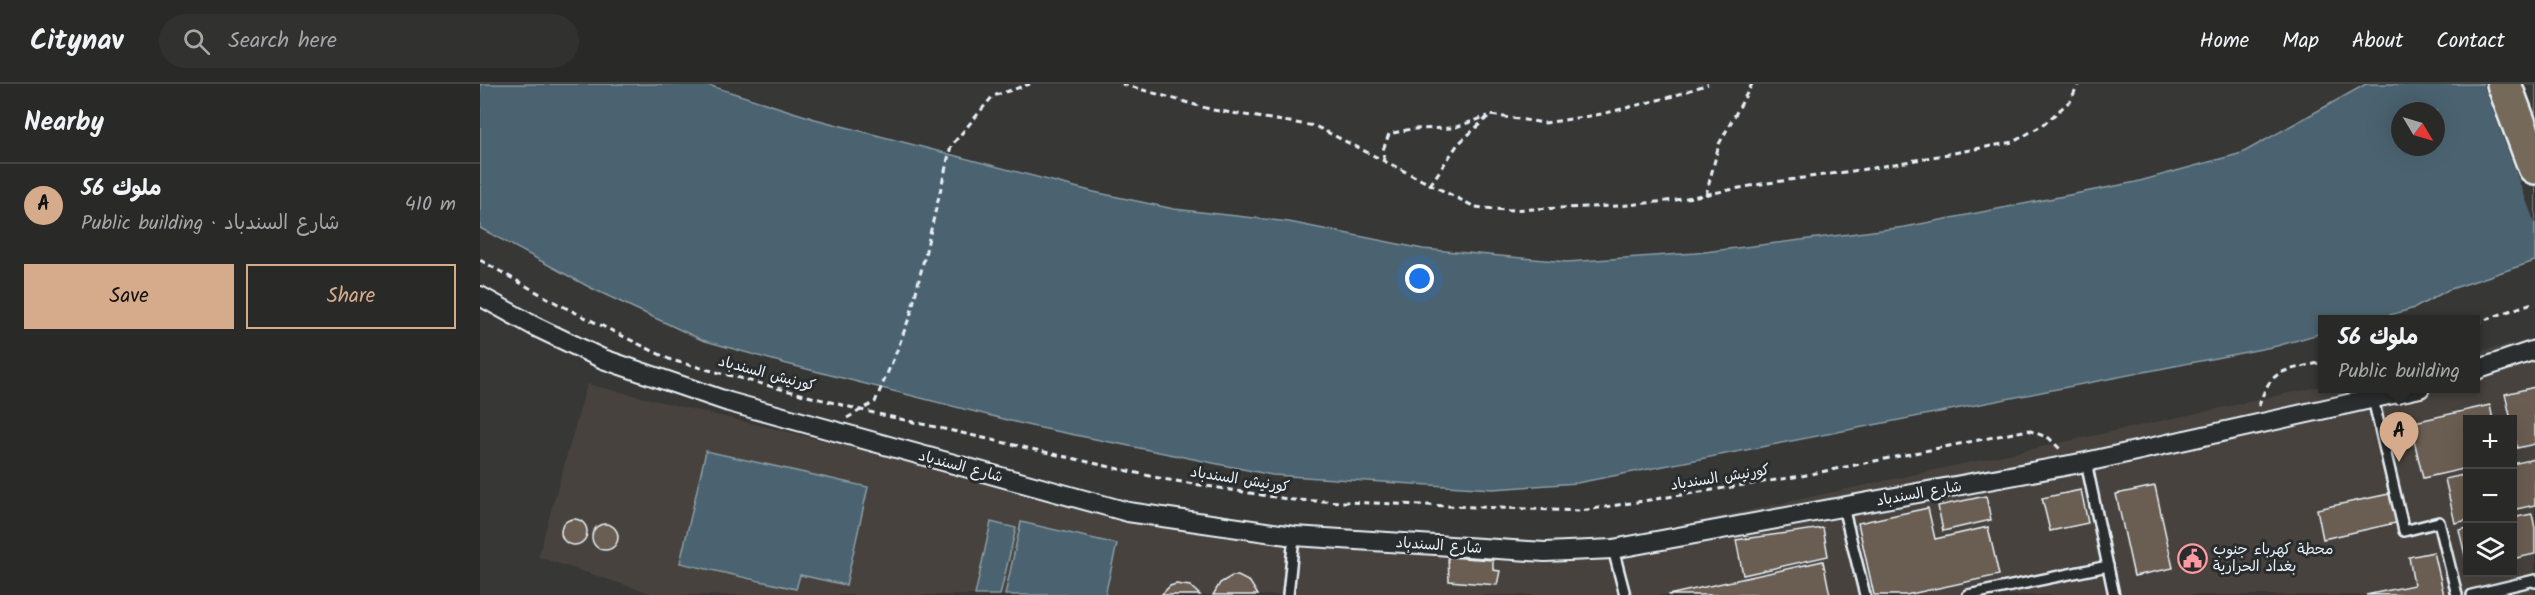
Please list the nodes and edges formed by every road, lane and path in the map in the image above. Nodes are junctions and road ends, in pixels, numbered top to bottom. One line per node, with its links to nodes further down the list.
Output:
1 (1030, 84): 21 (path)
2 (1122, 84): 8 (path)
3 (1708, 84): 7 (path)
4 (1752, 84): 11 (path)
5 (2078, 84): 11 (path)
6 (2504, 84): 9 (highway)
7 (1490, 115): 8 (path); 10 (path)
8 (1384, 160): 10 (path)
9 (2535, 167)
10 (1430, 185): 11 (path)
11 (1706, 195)
12 (480, 260): 21 (path, كورنيش السندباد)
13 (480, 296): 23 (street, شارع السندباد)
14 (2535, 302): 15 (path)
15 (2480, 321)
16 (2535, 350): 18 (street)
17 (2318, 363): 22 (path)
18 (2480, 368)
19 (2399, 393): 20 (street, شارع السندباد)
20 (2373, 399): 22 (street, شارع السندباد); 35 (lane)
21 (861, 410): 23 (path); 24 (path, كورنيش السندباد)
22 (2253, 425): 24 (street, شارع السندباد)
23 (828, 429): 26 (street, شارع السندباد)
24 (2080, 463): 25 (street, شارع السندباد); 28 (lane)
25 (1843, 507): 27 (street, شارع السندباد); 32 (lane)
26 (1294, 536): 27 (street, شارع السندباد); 30 (lane)
27 (1613, 549): 31 (lane)
28 (2108, 566): 33 (lane); 34 (lane)
29 (2535, 582): 36 (lane)
30 (1288, 595)
31 (1625, 595)
32 (1865, 595)
33 (1968, 595)
34 (2114, 595)
35 (2457, 595)
36 (2472, 595)

